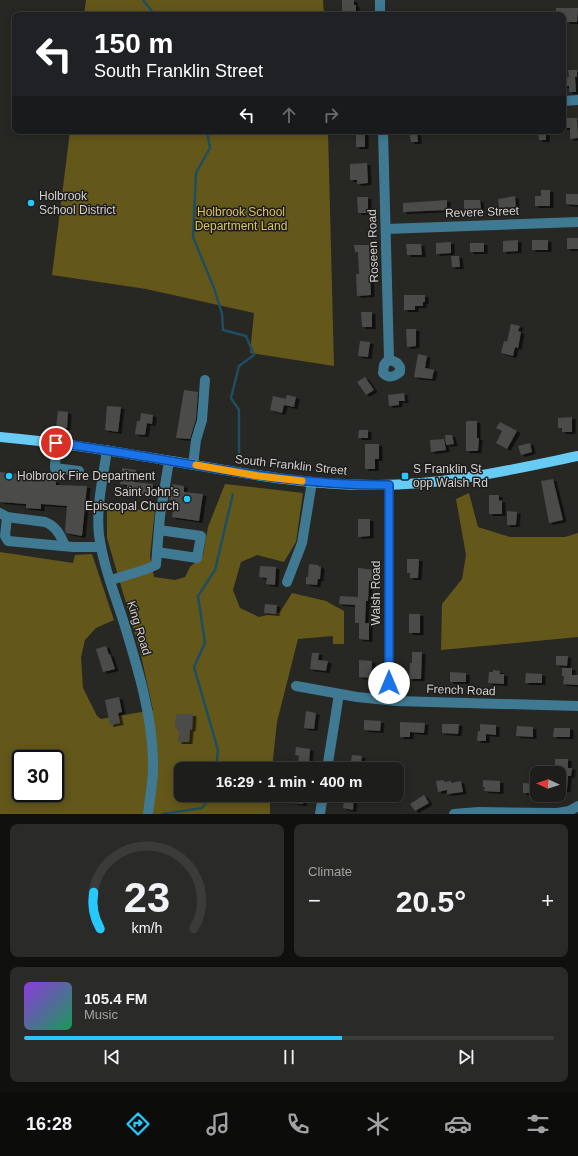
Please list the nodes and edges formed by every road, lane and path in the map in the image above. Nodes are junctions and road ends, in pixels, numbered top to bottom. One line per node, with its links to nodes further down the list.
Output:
1 (380, 0): 2 (street)
2 (380, 12)
3 (578, 100): 4 (street)
4 (566, 101)
5 (383, 134): 7 (street, Roseen Road)
6 (578, 222): 7 (street, Revere Street)
7 (386, 229): 8 (street, Roseen Road)
8 (389, 359)
9 (205, 380): 15 (street)
10 (0, 437): 11 (main road, South Franklin Street)
11 (56, 443): 12 (main road, South Franklin Street); 16 (street)
12 (107, 450): 14 (main road, South Franklin Street); 22 (street, King Road)
13 (578, 456): 18 (main road, South Franklin Street)
14 (169, 461): 15 (main road, South Franklin Street); 20 (street)
15 (193, 465): 17 (main road, South Franklin Street)
16 (79, 471)
17 (312, 482): 18 (main road, South Franklin Street); 25 (street)
18 (389, 485): 28 (street, Walsh Road)
19 (3, 515): 21 (street); 21 (street)
20 (160, 530): 23 (street); 23 (street)
21 (65, 546): 22 (street)
22 (101, 547): 24 (street, King Road)
23 (157, 552): 24 (street)
24 (111, 580): 33 (street, King Road)
25 (287, 582)
26 (296, 686): 27 (street, French Road)
27 (339, 694): 28 (street, French Road); 30 (street)
28 (387, 700): 29 (street, French Road)
29 (578, 706)
30 (328, 762)
31 (322, 802): 34 (street)
32 (578, 806): 35 (street)
33 (148, 814)
34 (320, 814)
35 (454, 814)

